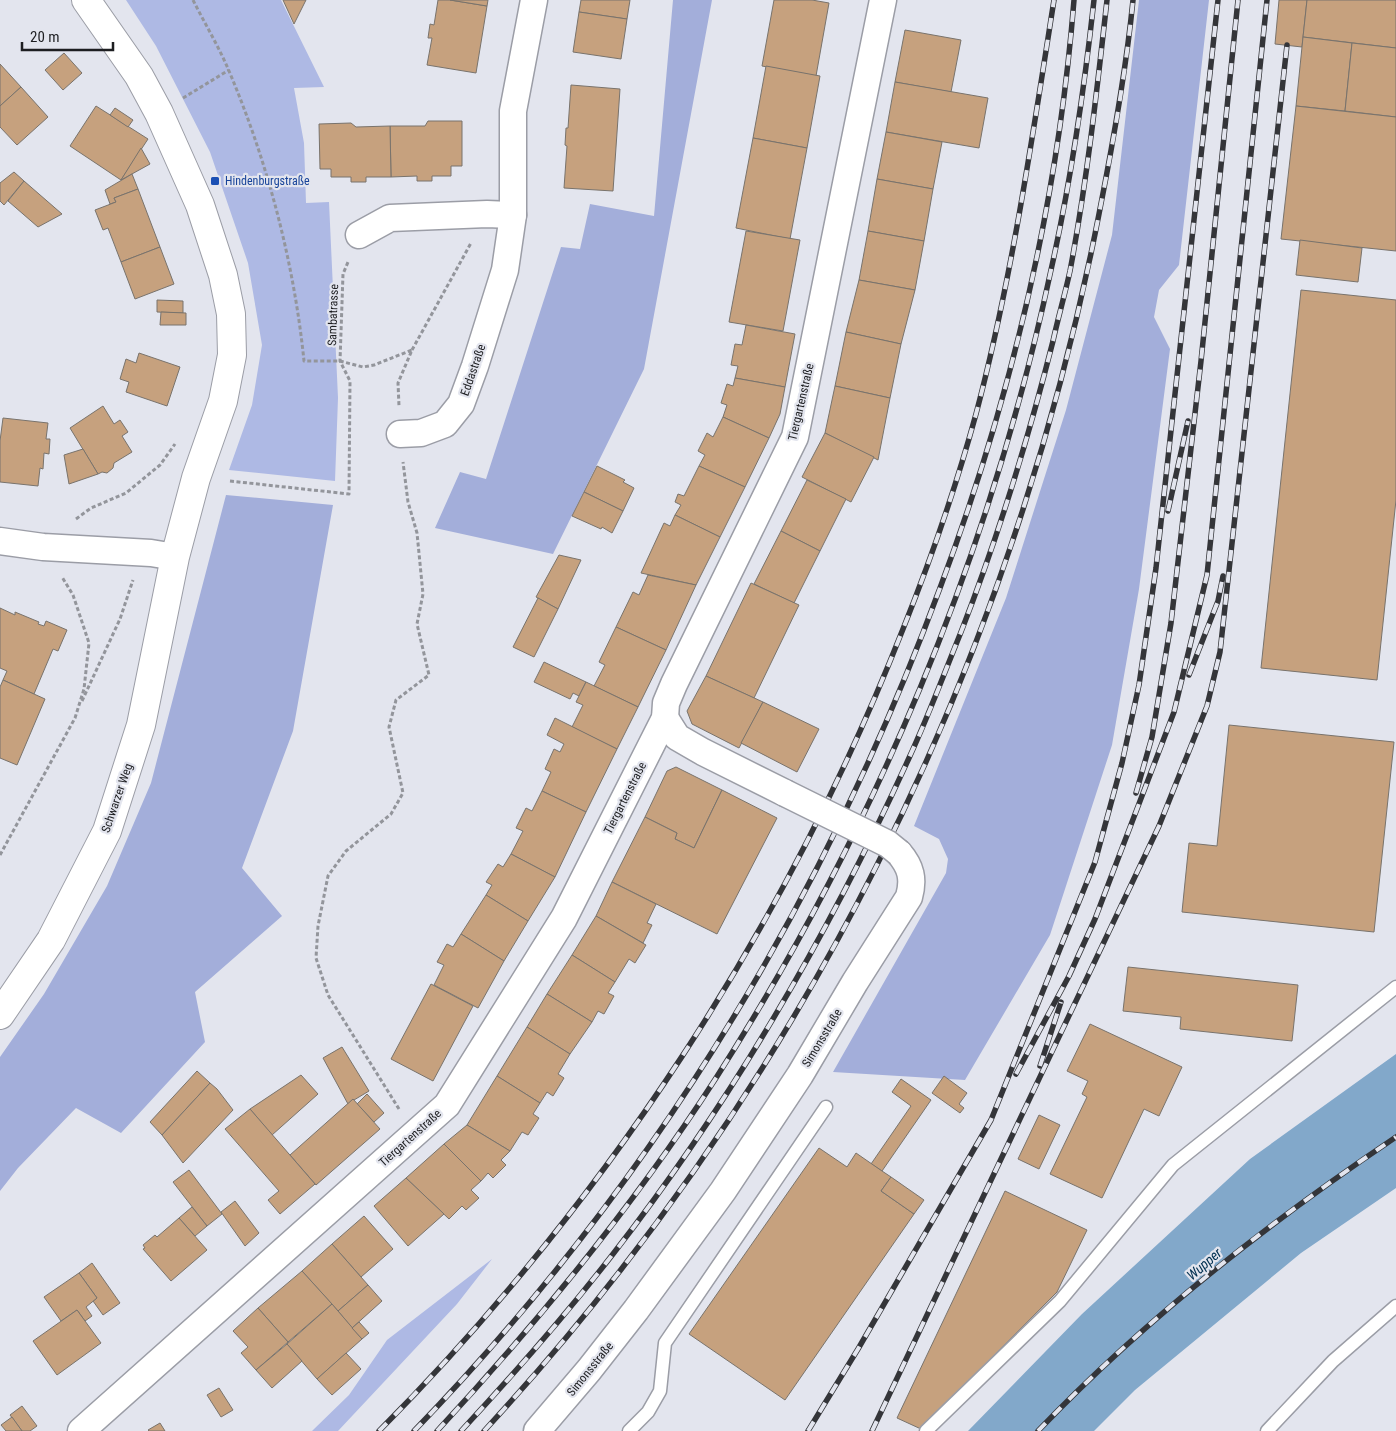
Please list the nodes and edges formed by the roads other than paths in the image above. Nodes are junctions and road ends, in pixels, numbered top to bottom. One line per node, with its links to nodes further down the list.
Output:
1 (86, 0): 8 (street)
2 (534, 0): 4 (street, Eddastraße)
3 (883, 0): 9 (street, Tiergartenstraße)
4 (513, 215): 5 (street); 6 (street, Eddastraße)
5 (359, 235)
6 (400, 422)
7 (0, 541): 8 (street)
8 (175, 557): 11 (street, Schwarzer Weg)
9 (665, 718): 14 (street, Tiergartenstraße); 15 (street, Simonsstraße, bridge)
10 (1396, 987): 17 (lane)
11 (0, 1015)
12 (826, 1107): 16 (lane)
13 (1396, 1306): 18 (lane)
14 (81, 1431)
15 (537, 1431)
16 (629, 1431)
17 (926, 1431)
18 (1266, 1431)

